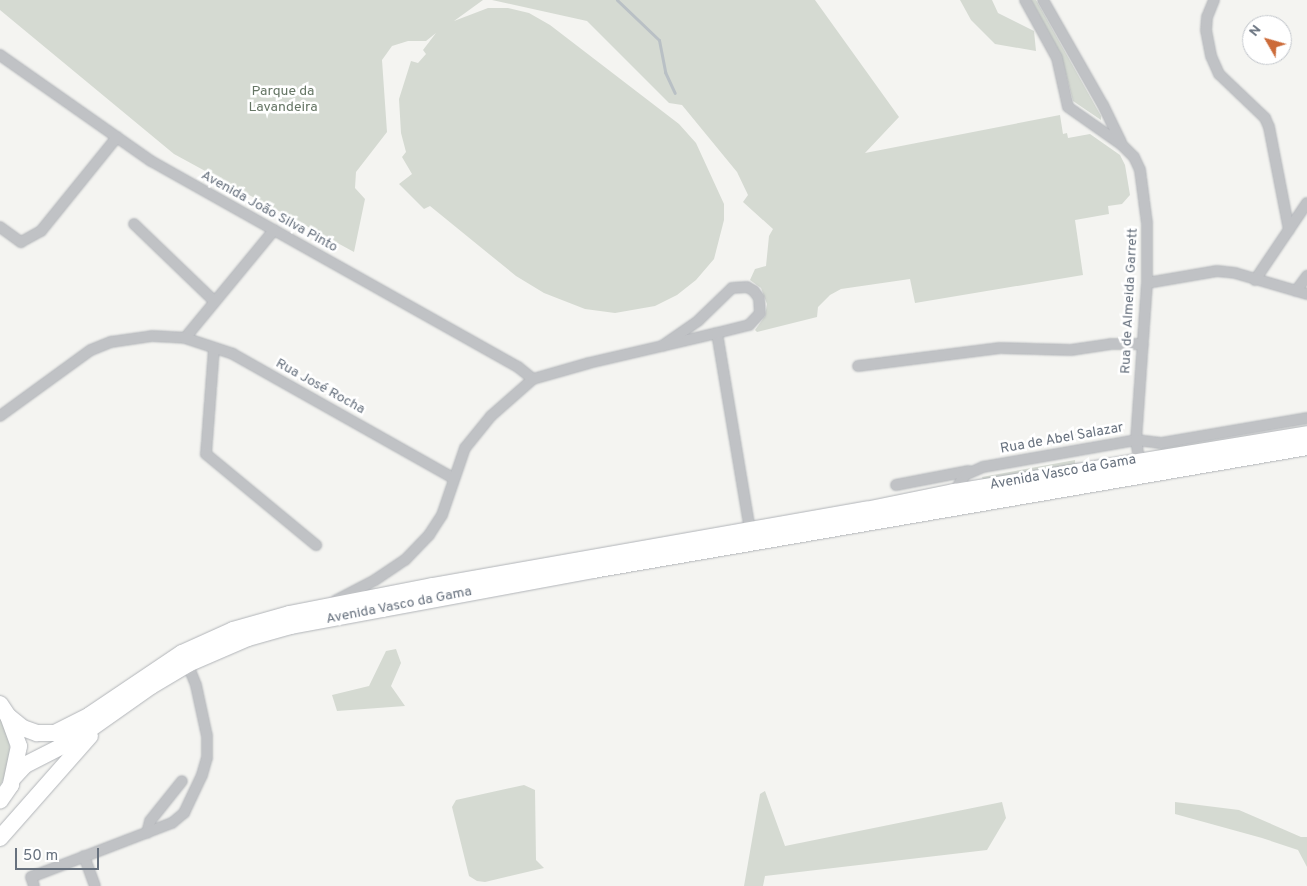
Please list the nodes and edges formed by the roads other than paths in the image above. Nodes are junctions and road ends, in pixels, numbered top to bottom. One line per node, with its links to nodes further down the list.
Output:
1 (1025, 0): 6 (street, Rua de Almeida Garrett)
2 (1043, 0): 6 (street, Rua de Almeida Garrett)
3 (1214, 0): 11 (street)
4 (0, 55): 5 (street, Avenida João Silva Pinto)
5 (117, 138): 9 (street); 10 (street, Avenida João Silva Pinto)
6 (1122, 145): 14 (street, Rua de Almeida Garrett)
7 (1307, 203): 11 (street)
8 (134, 224): 17 (street)
9 (0, 227)
10 (274, 230): 17 (street); 24 (street, Avenida João Silva Pinto)
11 (1289, 230): 13 (street)
12 (1307, 276): 15 (street)
13 (1255, 280): 14 (street); 15 (street)
14 (1147, 283): 20 (street, Rua de Almeida Garrett)
15 (1296, 291): 16 (street)
16 (1307, 294)
17 (215, 302): 19 (street)
18 (717, 333): 21 (street); 21 (street); 36 (street)
19 (186, 338): 22 (street, Rua José Rocha); 25 (street, Rua José Rocha)
20 (1143, 344): 23 (street); 28 (street, Rua de Almeida Garrett)
21 (662, 346): 24 (street)
22 (214, 348): 32 (street, Rua José Rocha); 37 (street)
23 (858, 366)
24 (533, 379): 32 (street)
25 (0, 416)
26 (1307, 418): 28 (street, Rua de Abel Salazar)
27 (1307, 434): 30 (main road, Avenida Vasco da Gama)
28 (1136, 440): 30 (street, Rua de Almeida Garrett); 31 (street, Rua de Abel Salazar)
29 (1307, 447): 30 (main road, Avenida Vasco da Gama)
30 (1142, 466): 34 (main road, Avenida Vasco da Gama); 35 (main road, Avenida Vasco da Gama)
31 (970, 471): 33 (street, Rua de Abel Salazar); 34 (street)
32 (453, 478): 38 (street)
33 (896, 485)
34 (954, 492): 35 (main road, Avenida Vasco da Gama)
35 (821, 524): 36 (main road, Avenida Vasco da Gama); 39 (main road, Avenida Vasco da Gama)
36 (750, 530): 38 (main road, Avenida Vasco da Gama)
37 (316, 545)
38 (325, 606): 39 (main road, Avenida Vasco da Gama)
39 (185, 658): 40 (main road, Avenida Vasco da Gama); 41 (main road, Avenida Vasco da Gama); 45 (street)
40 (4, 710): 42 (main road)
41 (113, 713): 42 (main road, Avenida Vasco da Gama); 46 (main road)
42 (13, 778): 44 (main road)
43 (182, 781): 45 (street)
44 (0, 801)
45 (147, 833): 47 (street)
46 (0, 838)
47 (84, 856): 48 (street); 49 (street)
48 (34, 886)
49 (95, 886)

